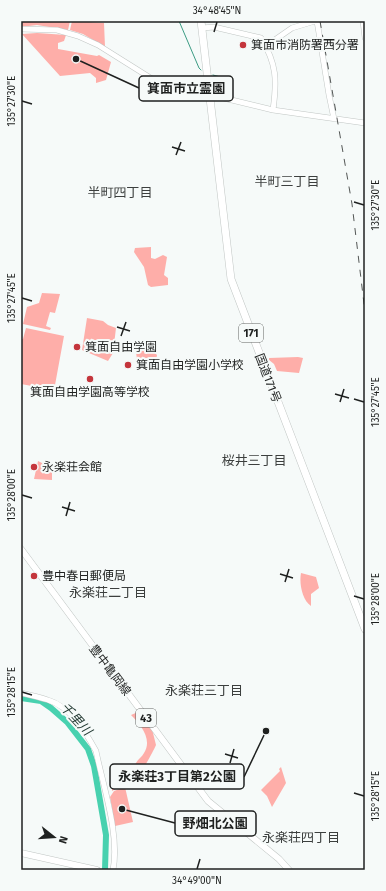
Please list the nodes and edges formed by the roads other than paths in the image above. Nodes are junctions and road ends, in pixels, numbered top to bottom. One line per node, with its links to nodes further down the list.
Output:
1 (212, 21): 5 (street)
2 (316, 21): 8 (street); 11 (street)
3 (363, 21): 7 (street)
4 (201, 24): 5 (street); 9 (highway, 国道171号 / 171)
5 (214, 27): 8 (street)
6 (21, 29): 9 (street)
7 (365, 38)
8 (266, 46): 10 (street)
9 (210, 95): 10 (street); 14 (highway, 国道171号 / 171)
10 (273, 110): 11 (street)
11 (334, 119): 12 (street)
12 (365, 123)
13 (21, 549): 19 (main road, 豊中亀岡線 / 43)
14 (365, 629)
15 (21, 693): 18 (street)
16 (21, 853): 17 (main road)
17 (97, 870)
18 (113, 870)
19 (289, 870)

